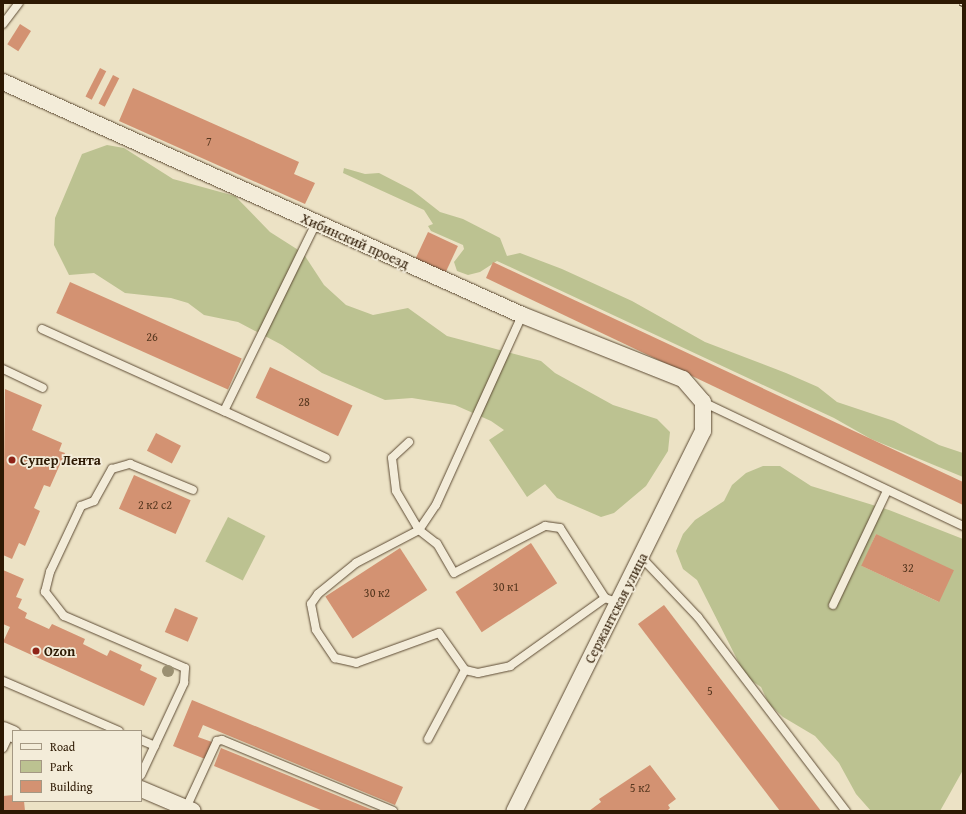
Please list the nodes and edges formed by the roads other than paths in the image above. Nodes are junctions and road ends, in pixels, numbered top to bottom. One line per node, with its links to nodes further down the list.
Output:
1 (19, 3): 2 (lane)
2 (3, 24)
3 (3, 82): 4 (street, Хибинский проезд)
4 (316, 223): 5 (street, Хибинский проезд); 10 (lane)
5 (522, 315): 9 (street, Хибинский проезд); 16 (lane)
6 (42, 329): 10 (lane)
7 (3, 369): 8 (lane)
8 (43, 388)
9 (703, 402): 14 (lane); 17 (street, Сержантская улица)
10 (224, 411): 12 (lane)
11 (409, 442): 16 (lane)
12 (326, 458)
13 (193, 490): 26 (lane)
14 (887, 491): 15 (lane); 19 (lane)
15 (963, 526)
16 (419, 530): 18 (lane); 20 (lane)
17 (641, 557): 18 (street, Сержантская улица); 33 (lane)
18 (612, 600): 20 (lane); 32 (street, Сержантская улица)
19 (833, 605)
20 (465, 670): 24 (lane)
21 (3, 681): 22 (lane)
22 (118, 730)
23 (8, 732): 27 (lane)
24 (428, 739)
25 (142, 740): 26 (lane)
26 (155, 746): 28 (lane)
27 (3, 748)
28 (142, 772)
29 (142, 789): 30 (street)
30 (190, 809): 31 (lane)
31 (393, 811)
32 (514, 811)
33 (846, 811)

